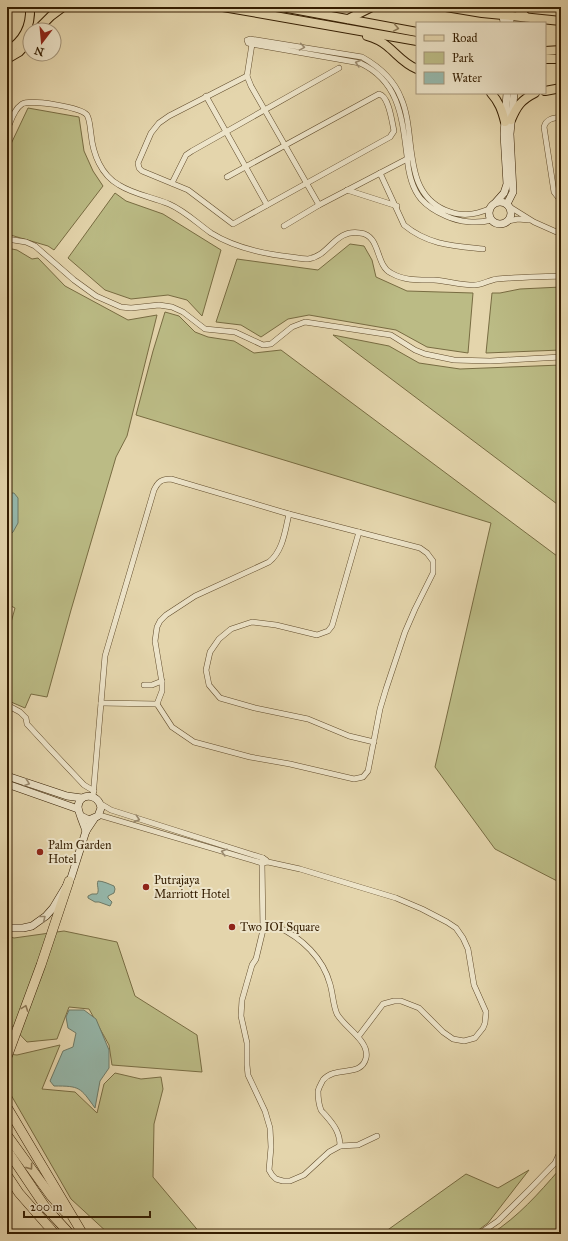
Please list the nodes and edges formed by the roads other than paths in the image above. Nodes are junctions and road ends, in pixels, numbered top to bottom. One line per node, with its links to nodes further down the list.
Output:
1 (30, 7): 22 (main road)
2 (63, 7): 15 (main road)
3 (223, 7): 16 (main road)
4 (282, 7): 13 (main road)
5 (372, 7): 13 (main road)
6 (446, 7): 10 (main road)
7 (496, 7): 10 (main road)
8 (509, 7): 11 (street)
9 (516, 7): 12 (main road)
10 (482, 13): 11 (main road)
11 (506, 17): 12 (main road)
12 (526, 17): 14 (main road)
13 (348, 19): 17 (main road, one-way to 17)
14 (561, 21)
15 (45, 22)
16 (350, 29): 18 (main road); 27 (main road)
17 (416, 32)
18 (416, 41)
19 (22, 49): 23 (main road)
20 (546, 50): 21 (main road)
21 (561, 50)
22 (7, 51)
23 (7, 59)
24 (546, 59): 25 (main road)
25 (561, 59)
26 (339, 68): 36 (street)
27 (416, 68)
28 (247, 76): 35 (street); 36 (street); 42 (street)
29 (561, 88): 30 (main road)
30 (546, 91)
31 (492, 94): 38 (main road)
32 (507, 94): 38 (street)
33 (514, 94): 38 (street)
34 (533, 94): 38 (main road)
35 (206, 96): 40 (street); 47 (street)
36 (266, 110): 40 (street); 41 (street)
37 (561, 117): 49 (street)
38 (508, 121): 50 (street); 54 (street)
39 (7, 130): 63 (street)
40 (226, 131): 43 (street); 47 (street)
41 (284, 146): 43 (street); 46 (street); 46 (street)
42 (410, 158): 44 (street); 55 (street); 56 (street)
43 (245, 167): 45 (street); 51 (street)
44 (380, 173): 48 (street); 53 (street)
45 (227, 177)
46 (306, 182): 51 (street); 52 (street)
47 (172, 183): 51 (street)
48 (348, 190): 52 (street); 53 (street)
49 (561, 201)
50 (496, 202): 54 (street); 55 (street)
51 (266, 205)
52 (319, 205): 59 (street)
53 (397, 206): 62 (street)
54 (508, 206): 57 (street); 58 (street)
55 (489, 208): 56 (street)
56 (491, 220): 57 (street)
57 (508, 221): 58 (street)
58 (534, 222): 60 (street)
59 (284, 226)
60 (561, 234)
61 (7, 238): 64 (street)
62 (483, 249)
63 (561, 276)
64 (561, 357)
65 (289, 514): 66 (street); 67 (street); 69 (street)
66 (359, 532): 72 (street); 72 (street)
67 (162, 681): 68 (street); 70 (street)
68 (144, 685)
69 (101, 703): 70 (street); 76 (street)
70 (157, 704): 72 (street)
71 (7, 705): 76 (street)
72 (374, 742)
73 (7, 776): 75 (street, one-way to 75)
74 (7, 784): 75 (street)
75 (46, 793): 77 (street); 79 (street)
76 (94, 794): 77 (street); 78 (street)
77 (82, 798): 79 (street)
78 (101, 804): 81 (street); 83 (street, one-way to 83)
79 (78, 809): 80 (street)
80 (81, 816): 81 (street); 82 (street)
81 (97, 817): 82 (street); 83 (street, one-way to 81)
82 (86, 831): 84 (street)
83 (262, 860): 87 (street); 92 (street)
84 (69, 881): 86 (street, one-way to 84); 88 (highway, one-way to 84)
85 (278, 927): 87 (street)
86 (7, 928)
87 (358, 1037): 92 (street)
88 (7, 1058)
89 (7, 1107): 96 (highway)
90 (7, 1135): 96 (highway, one-way to 96)
91 (377, 1136): 92 (street)
92 (340, 1146)
93 (7, 1150): 98 (highway)
94 (561, 1150): 99 (street)
95 (7, 1175): 97 (highway)
96 (82, 1232)
97 (55, 1234)
98 (70, 1234)
99 (479, 1234)

